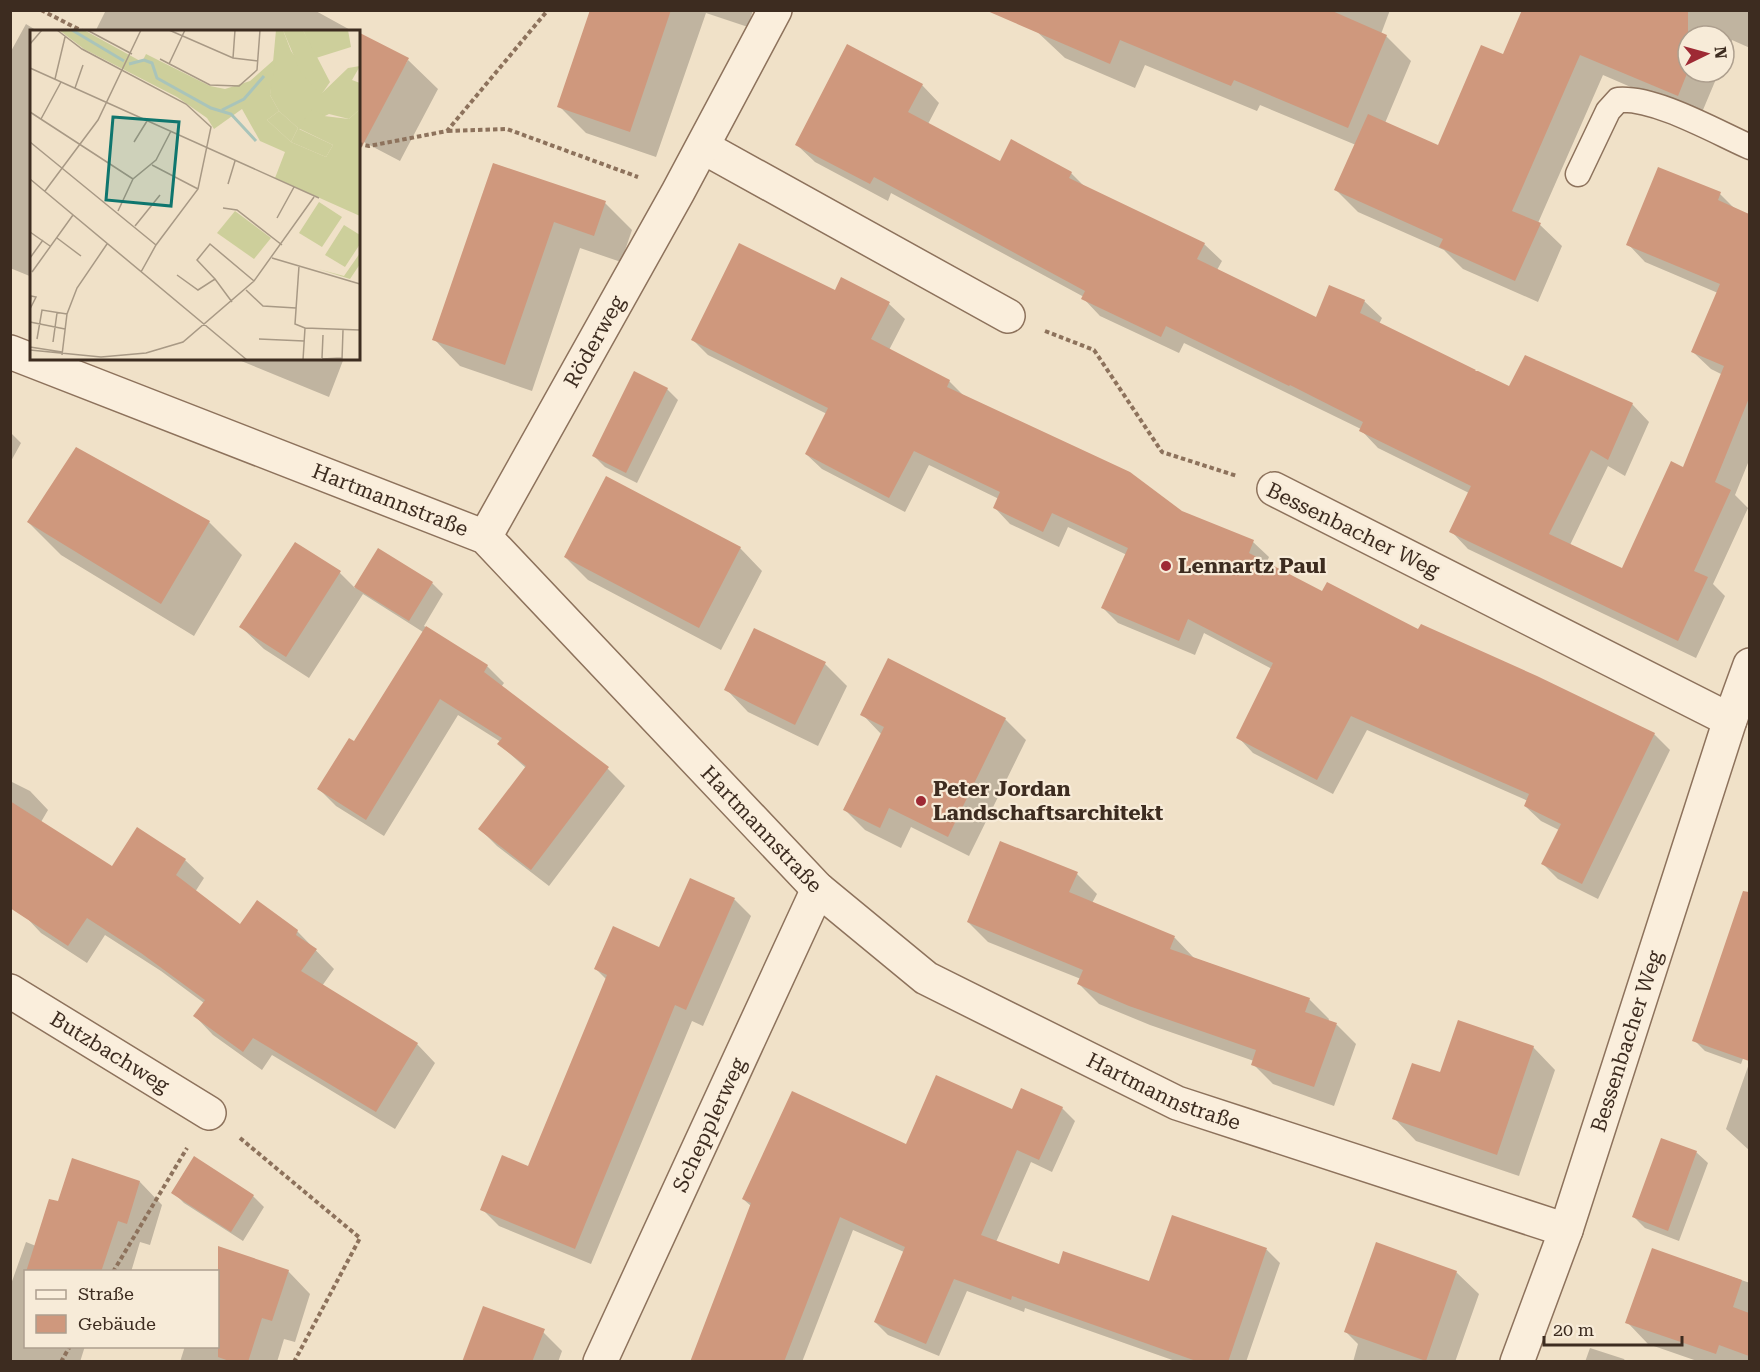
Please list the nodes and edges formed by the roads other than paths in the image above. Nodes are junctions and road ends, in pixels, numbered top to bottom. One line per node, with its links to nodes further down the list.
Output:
1 (775, 10): 2 (street, Röderweg)
2 (703, 147): 5 (street); 10 (street, Röderweg)
3 (1749, 147): 4 (lane)
4 (1578, 174)
5 (1008, 316)
6 (10, 352): 7 (street, Hartmannstraße)
7 (30, 360)
8 (31, 360): 10 (street, Hartmannstraße)
9 (1274, 489): 12 (street, Bessenbacher Weg)
10 (485, 537): 13 (street, Hartmannstraße)
11 (1749, 665): 12 (street, Bessenbacher Weg)
12 (1730, 720): 16 (street, Bessenbacher Weg)
13 (818, 889): 16 (street, Hartmannstraße); 17 (street, Schepplerweg)
14 (10, 992): 15 (street, Butzbachweg)
15 (209, 1113)
16 (1566, 1230): 18 (street, Bessenbacher Weg)
17 (600, 1362)
18 (1517, 1362)

